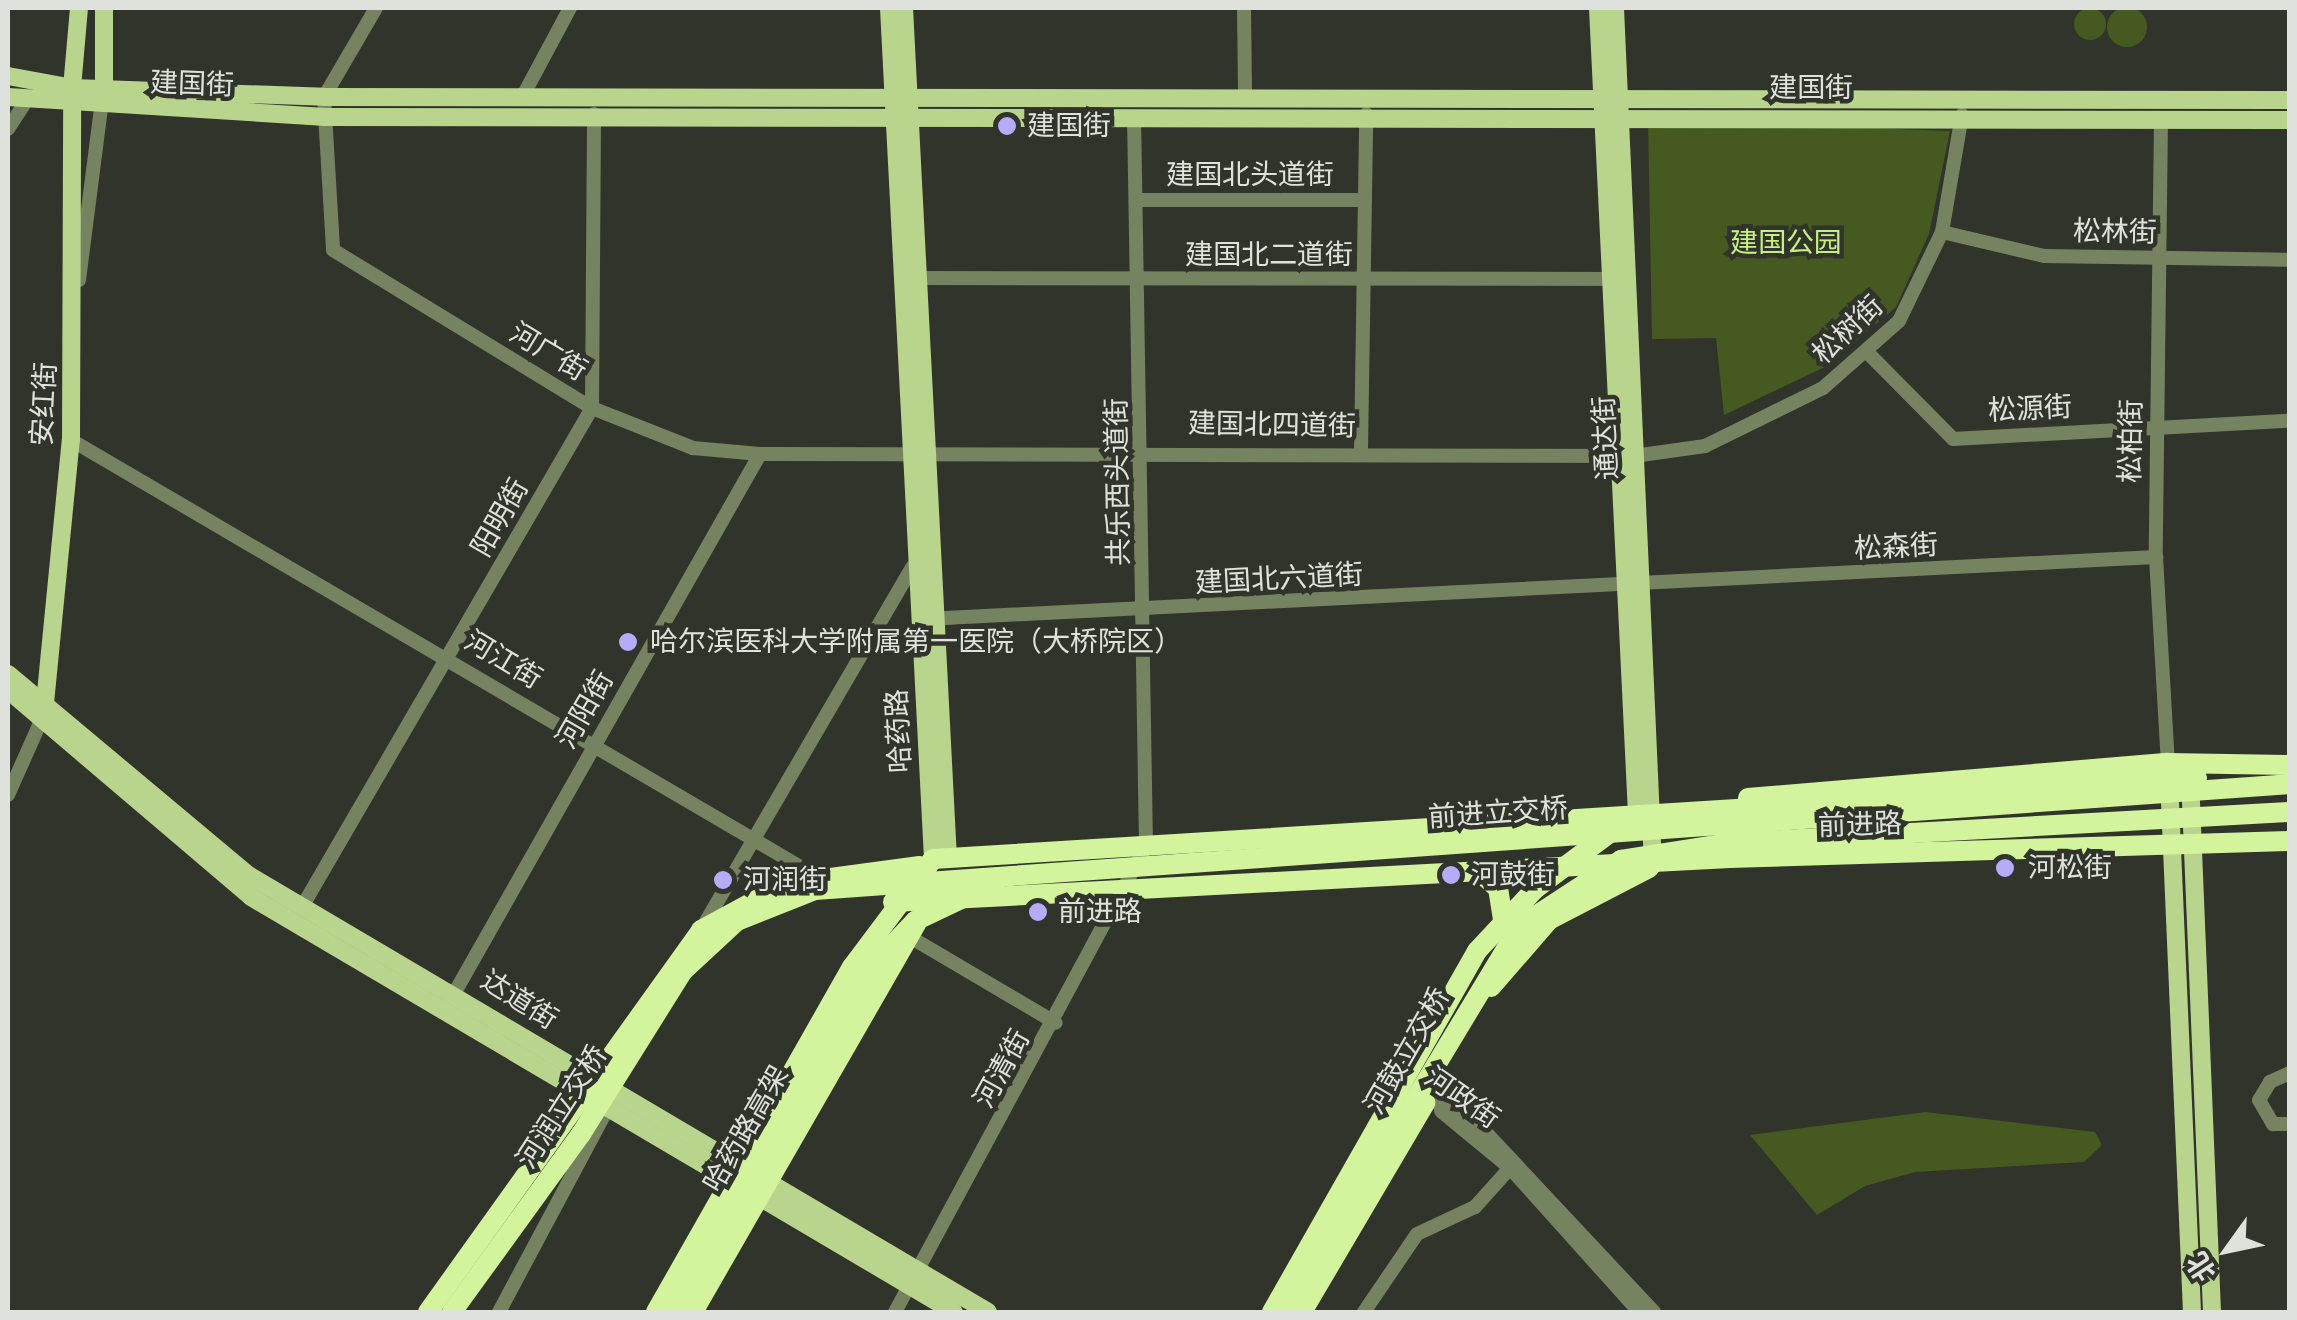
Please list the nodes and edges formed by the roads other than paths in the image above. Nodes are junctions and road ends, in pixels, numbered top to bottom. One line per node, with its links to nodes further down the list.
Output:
1 (79, 8): 16 (main road, 安红街)
2 (104, 8): 17 (main road)
3 (376, 8): 13 (street)
4 (570, 8): 11 (street)
5 (889, 8): 12 (main road, 哈药路)
6 (904, 8): 12 (main road, 哈药路)
7 (1244, 8): 14 (street)
8 (1598, 8): 20 (main road, 通达街)
9 (1614, 8): 20 (main road, 通达街)
10 (8, 76): 16 (main road)
11 (524, 92): 12 (main road, 建国街); 13 (main road, 建国街)
12 (897, 95): 14 (main road, 建国街); 23 (main road, 哈药路)
13 (324, 96): 17 (main road, 建国街); 24 (street, 河广街)
14 (1245, 96): 20 (main road, 建国街)
15 (8, 97): 18 (main road)
16 (72, 98): 17 (main road, 建国街); 18 (main road); 39 (main road, 安红街)
17 (103, 99): 24 (main road, 建国街); 39 (street)
18 (27, 100): 29 (street)
19 (2290, 100): 20 (main road, 建国街)
20 (1607, 107): 22 (main road, 建国街); 25 (main road, 建国街); 36 (main road, 通达街)
21 (594, 114): 23 (main road, 建国街); 24 (main road, 建国街); 41 (street, 阳明街)
22 (1366, 114): 26 (main road, 建国街); 31 (street)
23 (898, 115): 26 (main road, 建国街); 35 (main road, 哈药路); 47 (main road, 哈药路)
24 (325, 116): 41 (street, 河广街)
25 (1962, 116): 27 (main road, 建国街); 32 (street, 松树街)
26 (1134, 117): 30 (street, 共乐西头道街)
27 (2162, 119): 28 (main road, 建国街); 33 (street, 松柏街)
28 (2290, 120)
29 (8, 130)
30 (1136, 200): 31 (street, 建国北头道街); 37 (street, 共乐西头道街)
31 (1365, 200): 38 (street)
32 (1942, 232): 33 (street, 松林街); 40 (street, 松树街)
33 (2162, 258): 34 (street, 松林街); 43 (street, 松柏街)
34 (2290, 260)
35 (912, 278): 37 (street, 建国北二道街); 47 (main road, 哈药路)
36 (1616, 279): 38 (street, 建国北二道街); 49 (main road, 通达街)
37 (1140, 280): 38 (street, 建国北二道街); 45 (street, 共乐西头道街)
38 (1364, 280): 46 (street)
39 (75, 316): 44 (main road, 安红街)
40 (1868, 353): 43 (street, 松源街); 49 (street, 松树街)
41 (592, 408): 48 (street, 河广街); 55 (street, 阳明街)
42 (2290, 421): 43 (street, 松源街)
43 (2155, 428): 50 (street, 松柏街)
44 (71, 440): 55 (street, 河江街); 58 (main road, 安红街)
45 (1142, 448): 46 (street, 建国北四道街); 47 (street, 建国北四道街); 53 (street, 共乐西头道街)
46 (1360, 450): 49 (street, 建国北四道街)
47 (916, 453): 48 (street, 河广街); 51 (main road, 哈药路); 54 (main road, 哈药路)
48 (760, 454): 59 (street, 河阳街)
49 (1626, 456): 52 (main road, 通达街)
50 (2156, 557): 52 (street, 松森街); 60 (street, 松柏街)
51 (912, 568): 54 (main road, 哈药路); 69 (street)
52 (1632, 586): 53 (street, 建国北六道街); 65 (main road, 通达街)
53 (1146, 611): 54 (street, 建国北六道街); 71 (street, 共乐西头道街)
54 (928, 619): 72 (main road, 哈药路)
55 (448, 659): 59 (street, 河江街); 81 (street, 阳明街)
56 (8, 674): 58 (main road)
57 (8, 690): 58 (main road)
58 (44, 712): 63 (street); 81 (main road, 达道街); 88 (main road, 达道街)
59 (593, 746): 69 (street, 河江街); 85 (street, 河阳街)
60 (2179, 764): 61 (highway, 前进路); 64 (highway, 前进路); 68 (main road)
61 (2290, 766)
62 (2279, 784): 64 (highway, 前进路, bridge); 76 (highway, 前进立交桥, bridge)
63 (8, 795)
64 (1708, 806): 65 (highway, 前进路)
65 (1645, 812): 71 (highway, 前进路); 73 (main road, 通达街); 74 (highway)
66 (2290, 812): 107 (highway, 河鼓立交桥, bridge)
67 (2290, 830): 68 (highway)
68 (2182, 839): 70 (highway, 前进路); 73 (highway, 前进路); 112 (main road); 113 (main road)
69 (754, 840): 77 (street, 河江街); 83 (street)
70 (2290, 841)
71 (1146, 846): 72 (highway, 前进路); 78 (street, 河清街)
72 (934, 861): 77 (highway); 79 (highway, 哈药路); 80 (highway)
73 (1653, 866): 74 (highway, 前进路); 90 (highway)
74 (1563, 868): 75 (highway, 前进路); 82 (highway)
75 (1478, 870): 78 (highway, 前进路); 82 (highway)
76 (1031, 874): 83 (highway, 前进立交桥, bridge); 101 (highway, 哈药路高架, bridge)
77 (816, 876): 83 (highway)
78 (1130, 888): 79 (highway, 前进路); 86 (street, 河清街)
79 (928, 900): 80 (highway, 前进路); 84 (highway, 哈药路)
80 (893, 902): 94 (highway)
81 (302, 907): 85 (main road, 达道街)
82 (1503, 921): 89 (highway)
83 (711, 932): 88 (highway); 98 (highway, 河润立交桥, bridge)
84 (910, 937): 86 (street); 95 (highway, 哈药路)
85 (455, 992): 88 (main road, 达道街)
86 (1056, 1023): 96 (street, 河清街)
87 (2290, 1073): 92 (street)
88 (592, 1089): 91 (main road, 达道街); 94 (main road, 达道街); 97 (highway)
89 (1401, 1089): 90 (street, 河政街); 106 (highway)
90 (1427, 1098): 93 (street, 河政街); 108 (highway); 111 (street, 河政街)
91 (608, 1108): 94 (main road, 达道街); 99 (street)
92 (2290, 1124)
93 (1510, 1168): 109 (street); 110 (street, 河政街)
94 (737, 1173): 95 (main road, 达道街); 100 (highway)
95 (763, 1189): 96 (main road, 达道街); 102 (highway, 哈药路)
96 (914, 1280): 103 (street, 河清街); 104 (main road); 105 (main road)
97 (428, 1312)
98 (452, 1312)
99 (500, 1312)
100 (656, 1312)
101 (673, 1312)
102 (693, 1312)
103 (895, 1312)
104 (954, 1312)
105 (988, 1312)
106 (1272, 1312)
107 (1288, 1312)
108 (1302, 1312)
109 (1364, 1312)
110 (1639, 1312)
111 (1654, 1312)
112 (2192, 1312)
113 (2212, 1312)

